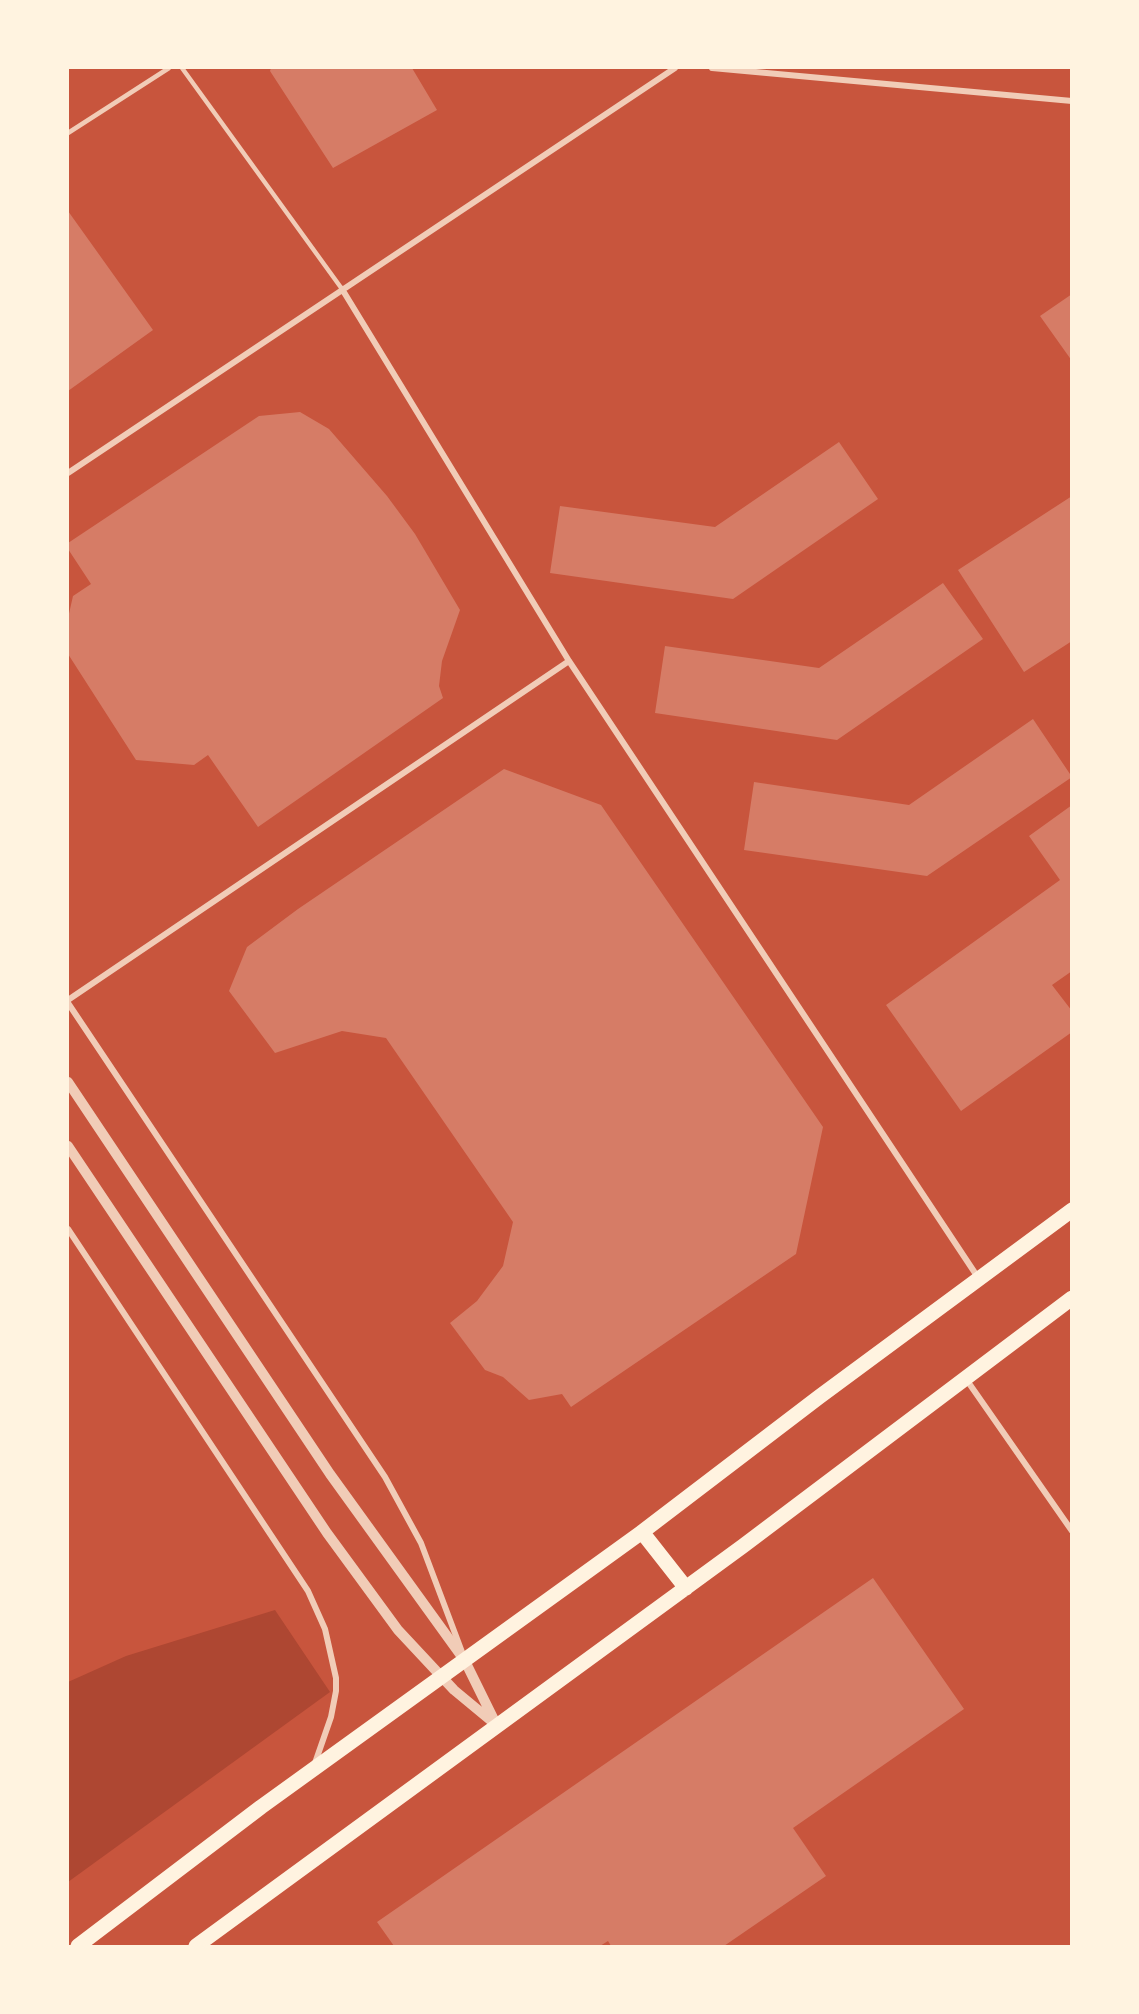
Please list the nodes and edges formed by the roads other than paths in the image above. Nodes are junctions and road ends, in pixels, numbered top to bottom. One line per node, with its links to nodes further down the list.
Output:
1 (170, 68): 6 (lane)
2 (182, 68): 7 (lane)
3 (675, 68): 7 (street)
4 (712, 68): 5 (street)
5 (1071, 100)
6 (68, 133)
7 (342, 289): 8 (street); 9 (street)
8 (68, 474)
9 (569, 661): 10 (street); 15 (street)
10 (68, 1002): 21 (street)
11 (68, 1083): 21 (street)
12 (68, 1146): 22 (street)
13 (1071, 1210): 15 (main road)
14 (68, 1229): 24 (street)
15 (980, 1280): 19 (main road)
16 (1071, 1298): 17 (main road)
17 (966, 1378): 18 (street); 20 (main road)
18 (1071, 1531)
19 (642, 1532): 20 (main road); 21 (main road)
20 (686, 1588): 23 (main road)
21 (465, 1660): 22 (main road); 23 (street)
22 (441, 1678): 23 (street); 24 (main road)
23 (497, 1726): 26 (main road)
24 (312, 1771): 25 (main road)
25 (78, 1947)
26 (196, 1947)

